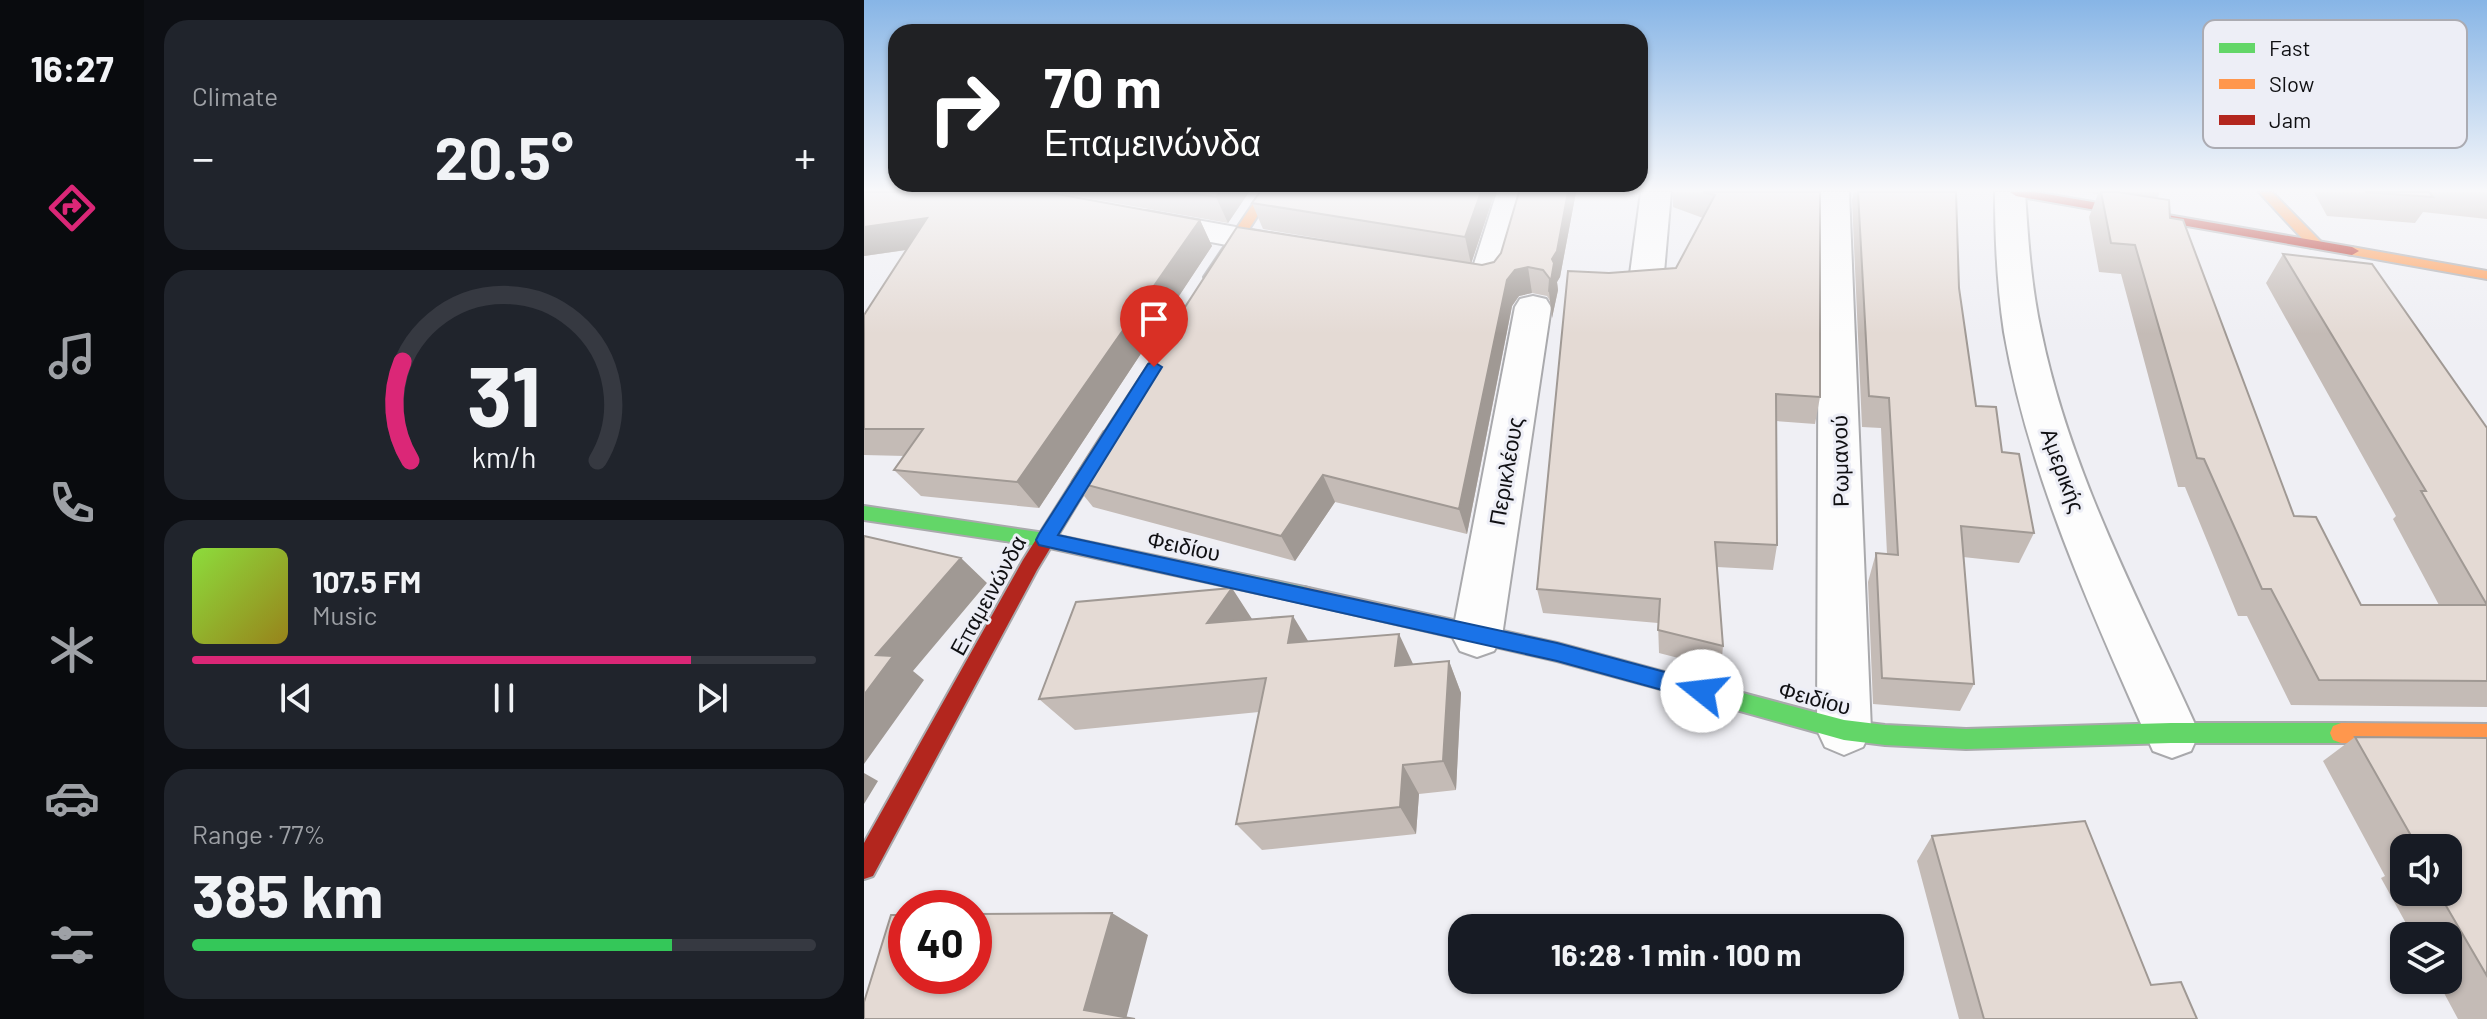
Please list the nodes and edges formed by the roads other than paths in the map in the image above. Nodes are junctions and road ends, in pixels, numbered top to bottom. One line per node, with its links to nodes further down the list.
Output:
1 (1235, 240): 15 (street)
2 (1246, 240): 10 (street)
3 (1498, 240): 12 (street)
4 (1651, 240): 14 (street)
5 (1835, 240): 22 (street, Ρωμανού)
6 (2010, 240): 23 (street, Αμερικής)
7 (2285, 240): 9 (street)
8 (2311, 240): 9 (street)
9 (2316, 245): 11 (street)
10 (1314, 250)
11 (2353, 251): 13 (street); 16 (street)
12 (1407, 266)
13 (2487, 275)
14 (1575, 285)
15 (1203, 289)
16 (2378, 291)
17 (1533, 307): 21 (street, Περικλέους)
18 (1121, 419): 20 (street, Επαμεινώνδα)
19 (864, 513): 20 (street, Φειδίου)
20 (1045, 540): 21 (street, Φειδίου); 25 (street, Επαμεινώνδα)
21 (1477, 636): 22 (street, Φειδίου)
22 (1844, 730): 23 (street, Φειδίου)
23 (2172, 733): 24 (street, Φειδίου)
24 (2487, 734)
25 (864, 867)

